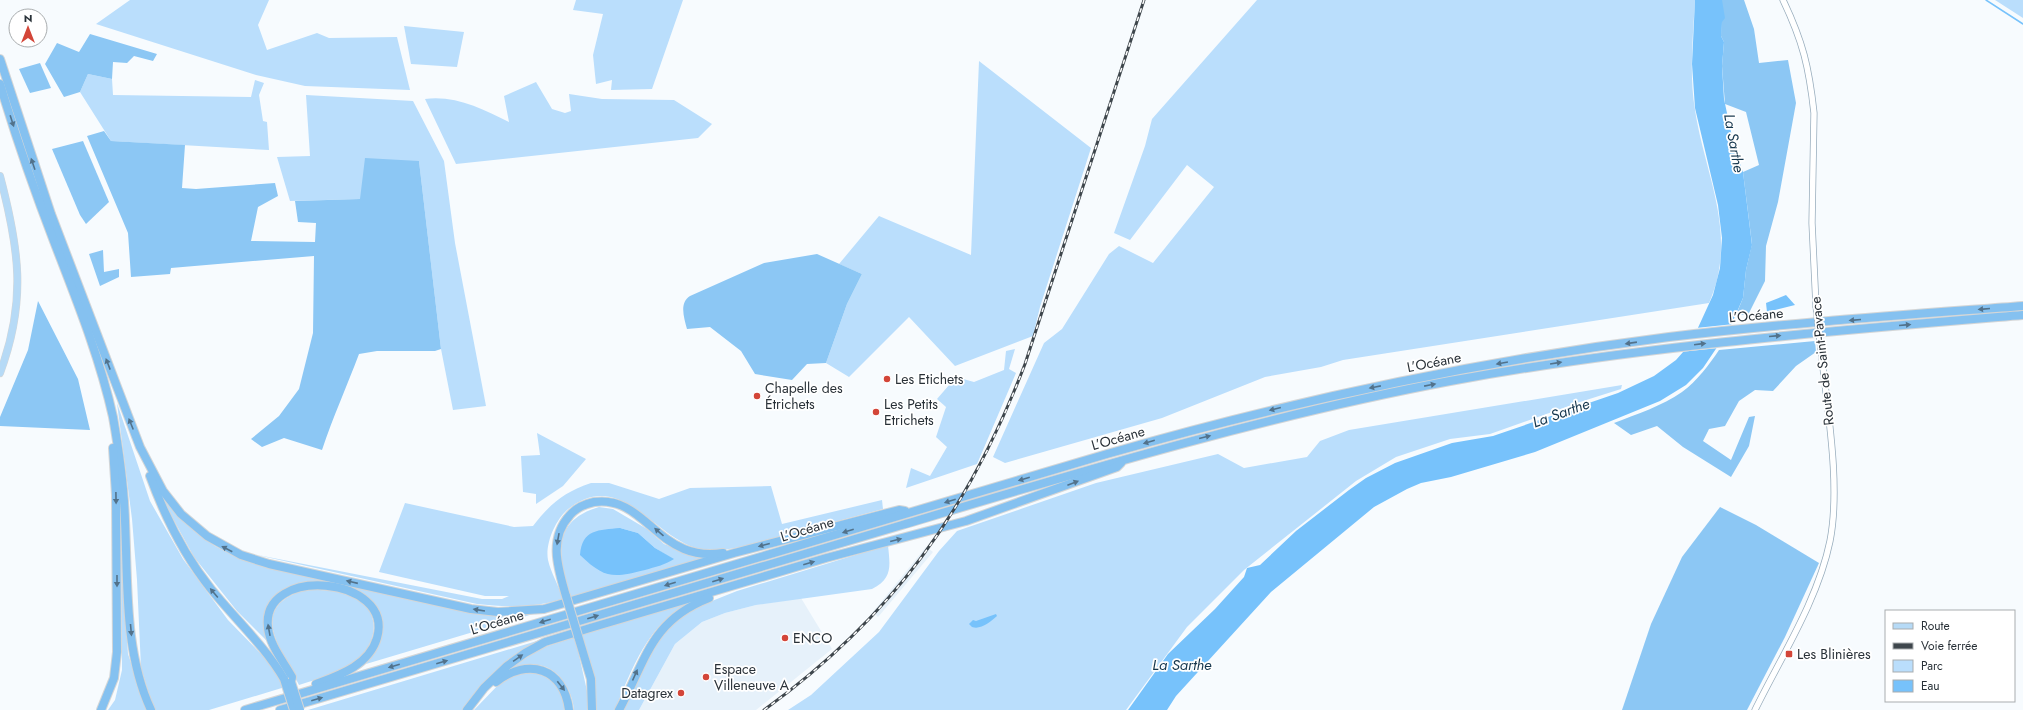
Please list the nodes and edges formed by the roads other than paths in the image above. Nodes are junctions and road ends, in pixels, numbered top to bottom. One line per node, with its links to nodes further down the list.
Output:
1 (1783, 0): 26 (street, Route de Saint-Pavace, bridge)
2 (0, 59): 9 (highway, one-way to 2)
3 (0, 84): 8 (highway, one-way to 8)
4 (0, 176): 7 (main road)
5 (2023, 306): 11 (highway, L’Océane, one-way to 11)
6 (2023, 315): 10 (highway, L’Océane, one-way to 6)
7 (0, 373)
8 (106, 390): 17 (highway, one-way to 17); 18 (highway, one-way to 18)
9 (140, 447): 12 (highway, one-way to 9); 14 (highway, one-way to 9)
10 (1126, 458): 13 (highway, one-way to 10); 20 (highway, L’Océane, one-way to 10)
11 (912, 512): 12 (highway, one-way to 12); 15 (highway, L’Océane, one-way to 15)
12 (734, 553): 24 (highway, one-way to 24, bridge)
13 (772, 574): 16 (highway, one-way to 13); 25 (highway, one-way to 13)
14 (289, 679): 15 (highway, one-way to 15); 21 (highway, bridge); 22 (highway, bridge)
15 (277, 700): 19 (highway, L’Océane)
16 (469, 707): 23 (highway, one-way to 23)
17 (101, 710)
18 (151, 710)
19 (245, 710)
20 (280, 710)
21 (294, 710)
22 (300, 710)
23 (569, 710)
24 (592, 710)
25 (619, 710)
26 (1755, 710)

